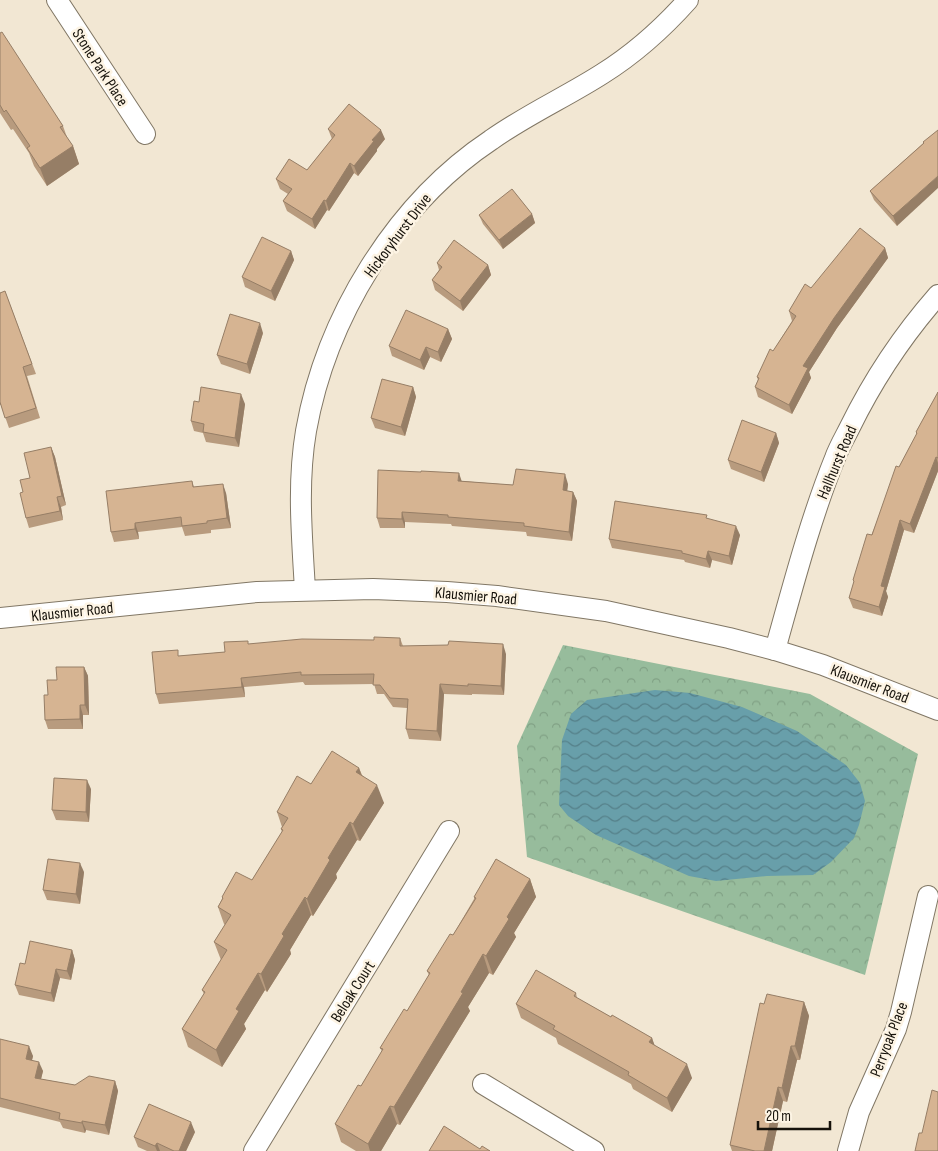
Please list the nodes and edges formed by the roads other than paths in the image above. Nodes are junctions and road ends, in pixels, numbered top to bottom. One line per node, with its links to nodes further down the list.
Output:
1 (57, 0): 3 (street, Stone Park Place)
2 (688, 0): 5 (street, Hickoryhurst Drive)
3 (145, 134)
4 (938, 295): 7 (street, Hallhurst Road)
5 (305, 590): 6 (street, Klausmier Road); 7 (street, Klausmier Road)
6 (0, 618)
7 (775, 650): 8 (street, Klausmier Road)
8 (938, 710)
9 (449, 831): 12 (street, Beloak Court)
10 (928, 896): 14 (street, Perryoak Place)
11 (483, 1084): 13 (street)
12 (254, 1151)
13 (594, 1151)
14 (848, 1151)

